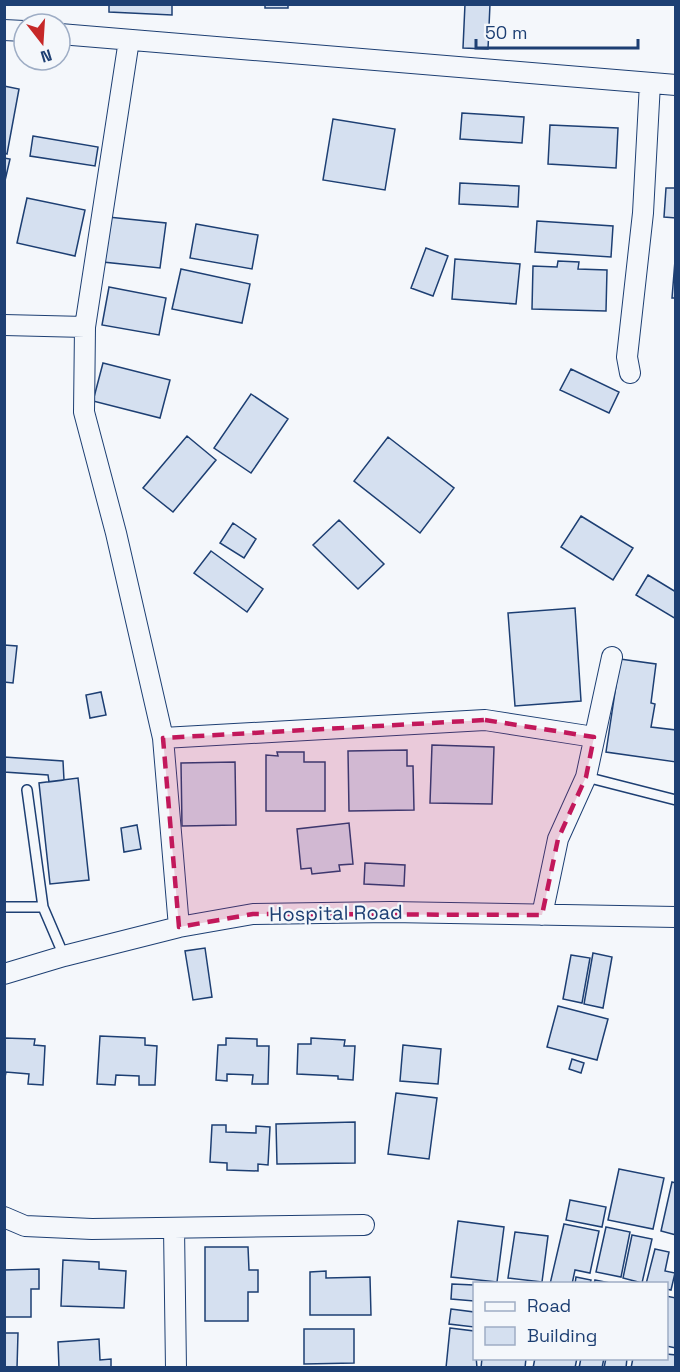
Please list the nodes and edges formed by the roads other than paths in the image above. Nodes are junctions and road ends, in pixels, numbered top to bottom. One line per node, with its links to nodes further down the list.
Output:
1 (72, 35): 2 (street)
2 (129, 40): 3 (street); 6 (street)
3 (650, 83): 4 (street); 7 (street)
4 (675, 85)
5 (4, 325): 6 (street)
6 (85, 327): 10 (street)
7 (630, 373)
8 (612, 657): 9 (street)
9 (594, 737): 10 (street); 11 (street)
10 (163, 738): 18 (street)
11 (586, 777): 13 (lane); 16 (street)
12 (27, 790): 15 (lane)
13 (675, 800)
14 (4, 907): 15 (lane)
15 (43, 907): 19 (lane)
16 (542, 915): 17 (street, Hospital Road); 18 (street, Hospital Road)
17 (675, 918)
18 (179, 927): 19 (street, Hospital Road)
19 (64, 956): 20 (street, Hospital Road)
20 (4, 974)
21 (4, 1217): 23 (street)
22 (364, 1225): 23 (street)
23 (174, 1228): 24 (street)
24 (176, 1368)

